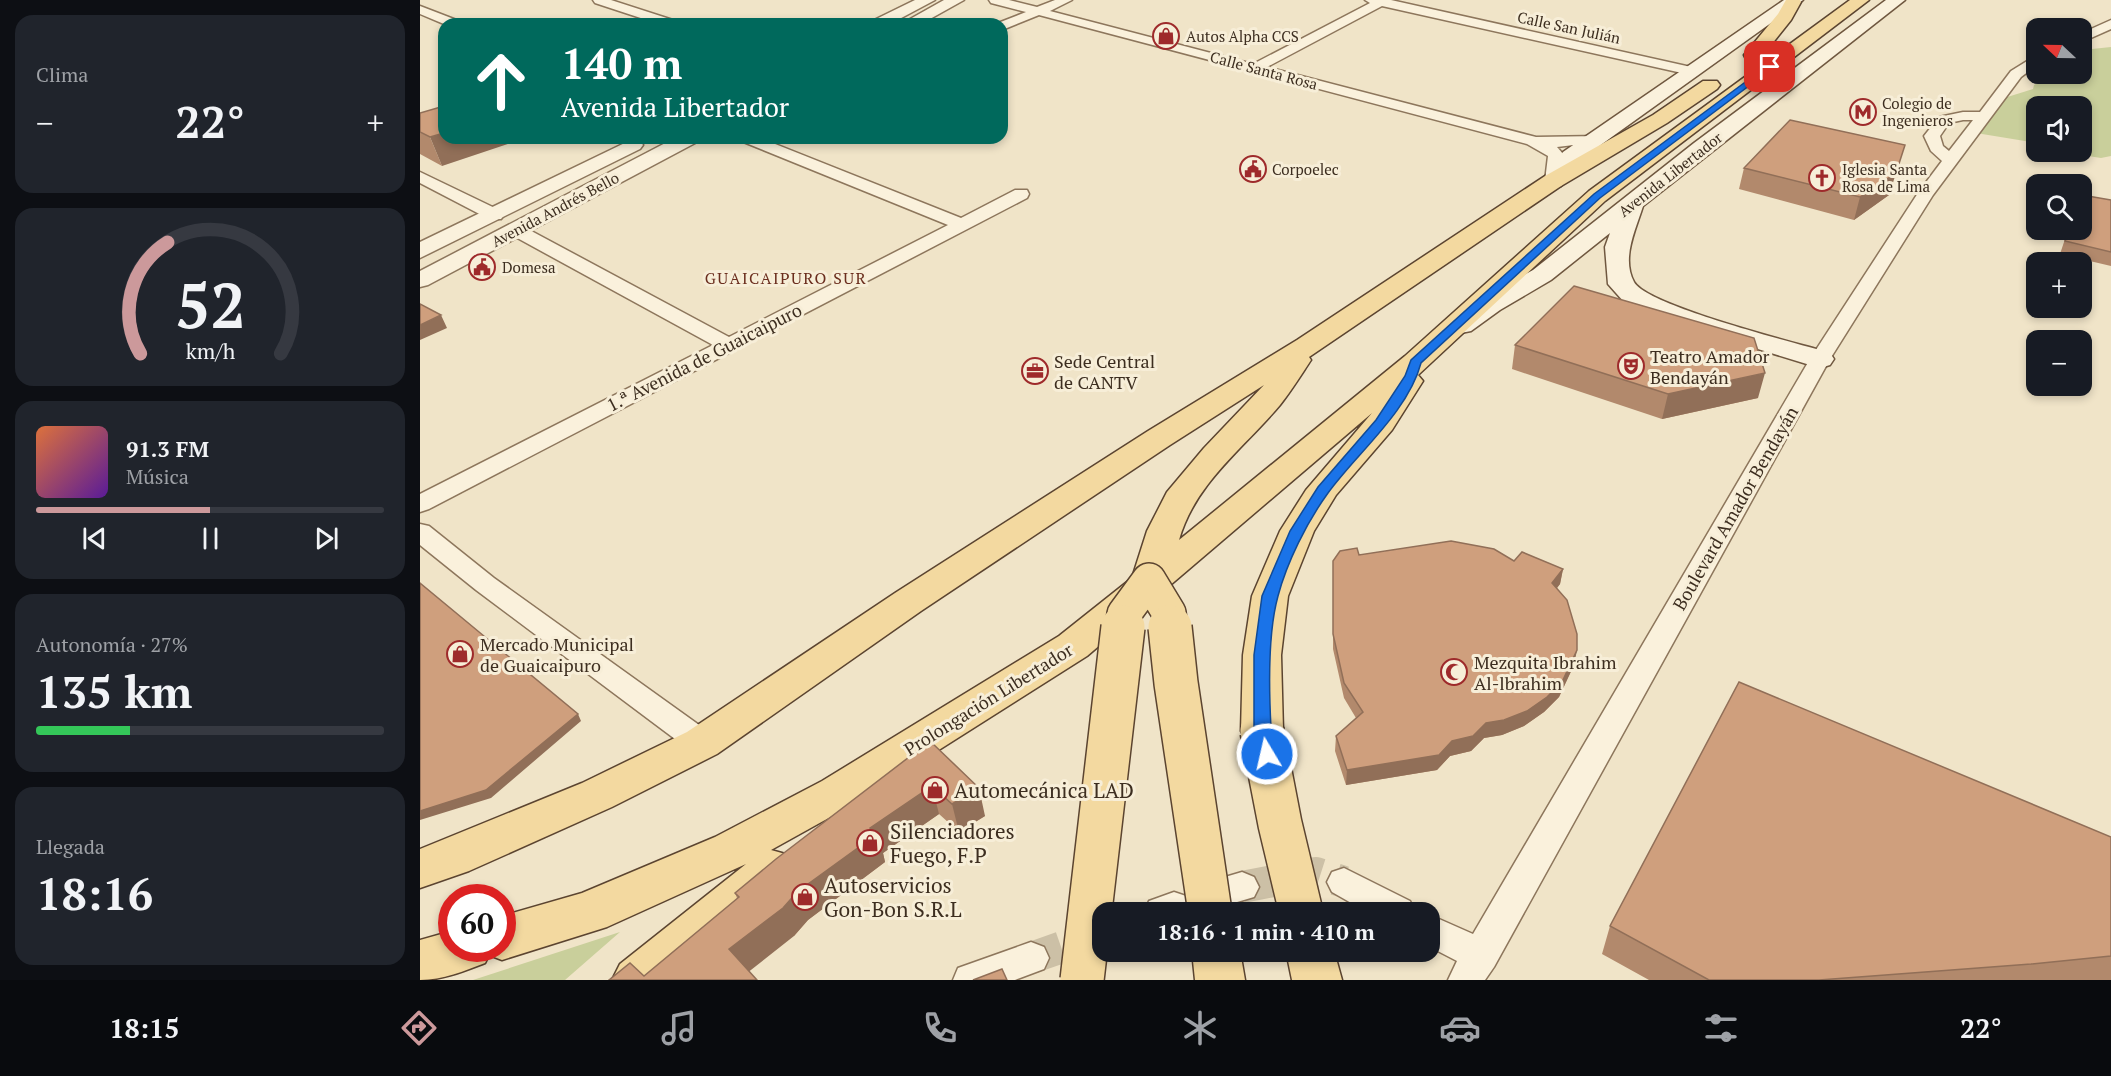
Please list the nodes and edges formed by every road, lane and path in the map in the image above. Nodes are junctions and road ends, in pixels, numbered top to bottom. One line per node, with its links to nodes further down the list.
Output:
1 (599, 0): 14 (street)
2 (927, 0): 15 (street)
3 (956, 0): 16 (street)
4 (995, 0): 12 (street, Calle Santa Rosa)
5 (1066, 0): 12 (street)
6 (1832, 0): 21 (main road)
7 (1862, 0): 20 (main road); 41 (main road, Avenida Libertador)
8 (1897, 0): 20 (main road, Avenida Libertador)
9 (1379, 1): 23 (street); 24 (street, Calle San Julián)
10 (1794, 1): 21 (main road); 24 (main road)
11 (421, 11): 13 (street)
12 (1039, 11): 17 (street); 23 (street, Calle Santa Rosa)
13 (439, 18)
14 (654, 18)
15 (890, 18)
16 (920, 18)
17 (1008, 24)
18 (2111, 24): 19 (street)
19 (2092, 33)
20 (1838, 45): 33 (main road, Avenida Libertador)
21 (1753, 55): 31 (main road)
22 (2026, 67): 42 (street, Boulevard Amador Bendayán)
23 (1255, 68): 26 (street, Calle Santa Rosa)
24 (1690, 71): 25 (main road)
25 (1594, 139): 26 (street, Calle Santa Rosa); 31 (main road)
26 (1532, 141): 31 (street, Calle Santa Rosa)
27 (635, 144): 34 (street, Avenida Andrés Bello)
28 (679, 144): 36 (street, Avenida Andrés Bello)
29 (761, 144): 35 (street)
30 (420, 177): 34 (street)
31 (1553, 181): 40 (main road)
32 (1021, 194): 35 (street, 1.ª Avenida de Guaicaipuro)
33 (1633, 203): 41 (main road, Avenida Libertador); 42 (main road)
34 (495, 215): 37 (street, Avenida Andrés Bello)
35 (961, 224): 39 (street, 1.ª Avenida de Guaicaipuro)
36 (516, 230): 38 (street, Avenida Andrés Bello); 39 (street)
37 (420, 251)
38 (420, 280)
39 (729, 345): 43 (street, 1.ª Avenida de Guaicaipuro)
40 (1307, 346): 45 (main road); 47 (main road)
41 (1427, 352): 46 (main road, Prolongación Libertador); 51 (main road, bridge)
42 (1820, 359): 60 (street, Boulevard Amador Bendayán)
43 (420, 504)
44 (420, 532): 47 (street)
45 (1149, 580): 50 (main road, bridge); 63 (main road, bridge)
46 (1073, 646): 53 (main road, Prolongación Libertador); 61 (main road)
47 (702, 743): 48 (main road)
48 (420, 869)
49 (1344, 882): 52 (street)
50 (1203, 902)
51 (1299, 902)
52 (1380, 902)
53 (516, 934)
54 (1440, 939): 60 (street)
55 (438, 957): 57 (main road)
56 (1032, 958): 62 (street)
57 (420, 962)
58 (1218, 962): 64 (main road)
59 (1313, 962): 65 (main road)
60 (1473, 968)
61 (637, 980)
62 (972, 980)
63 (1082, 980)
64 (1220, 980)
65 (1317, 980)

